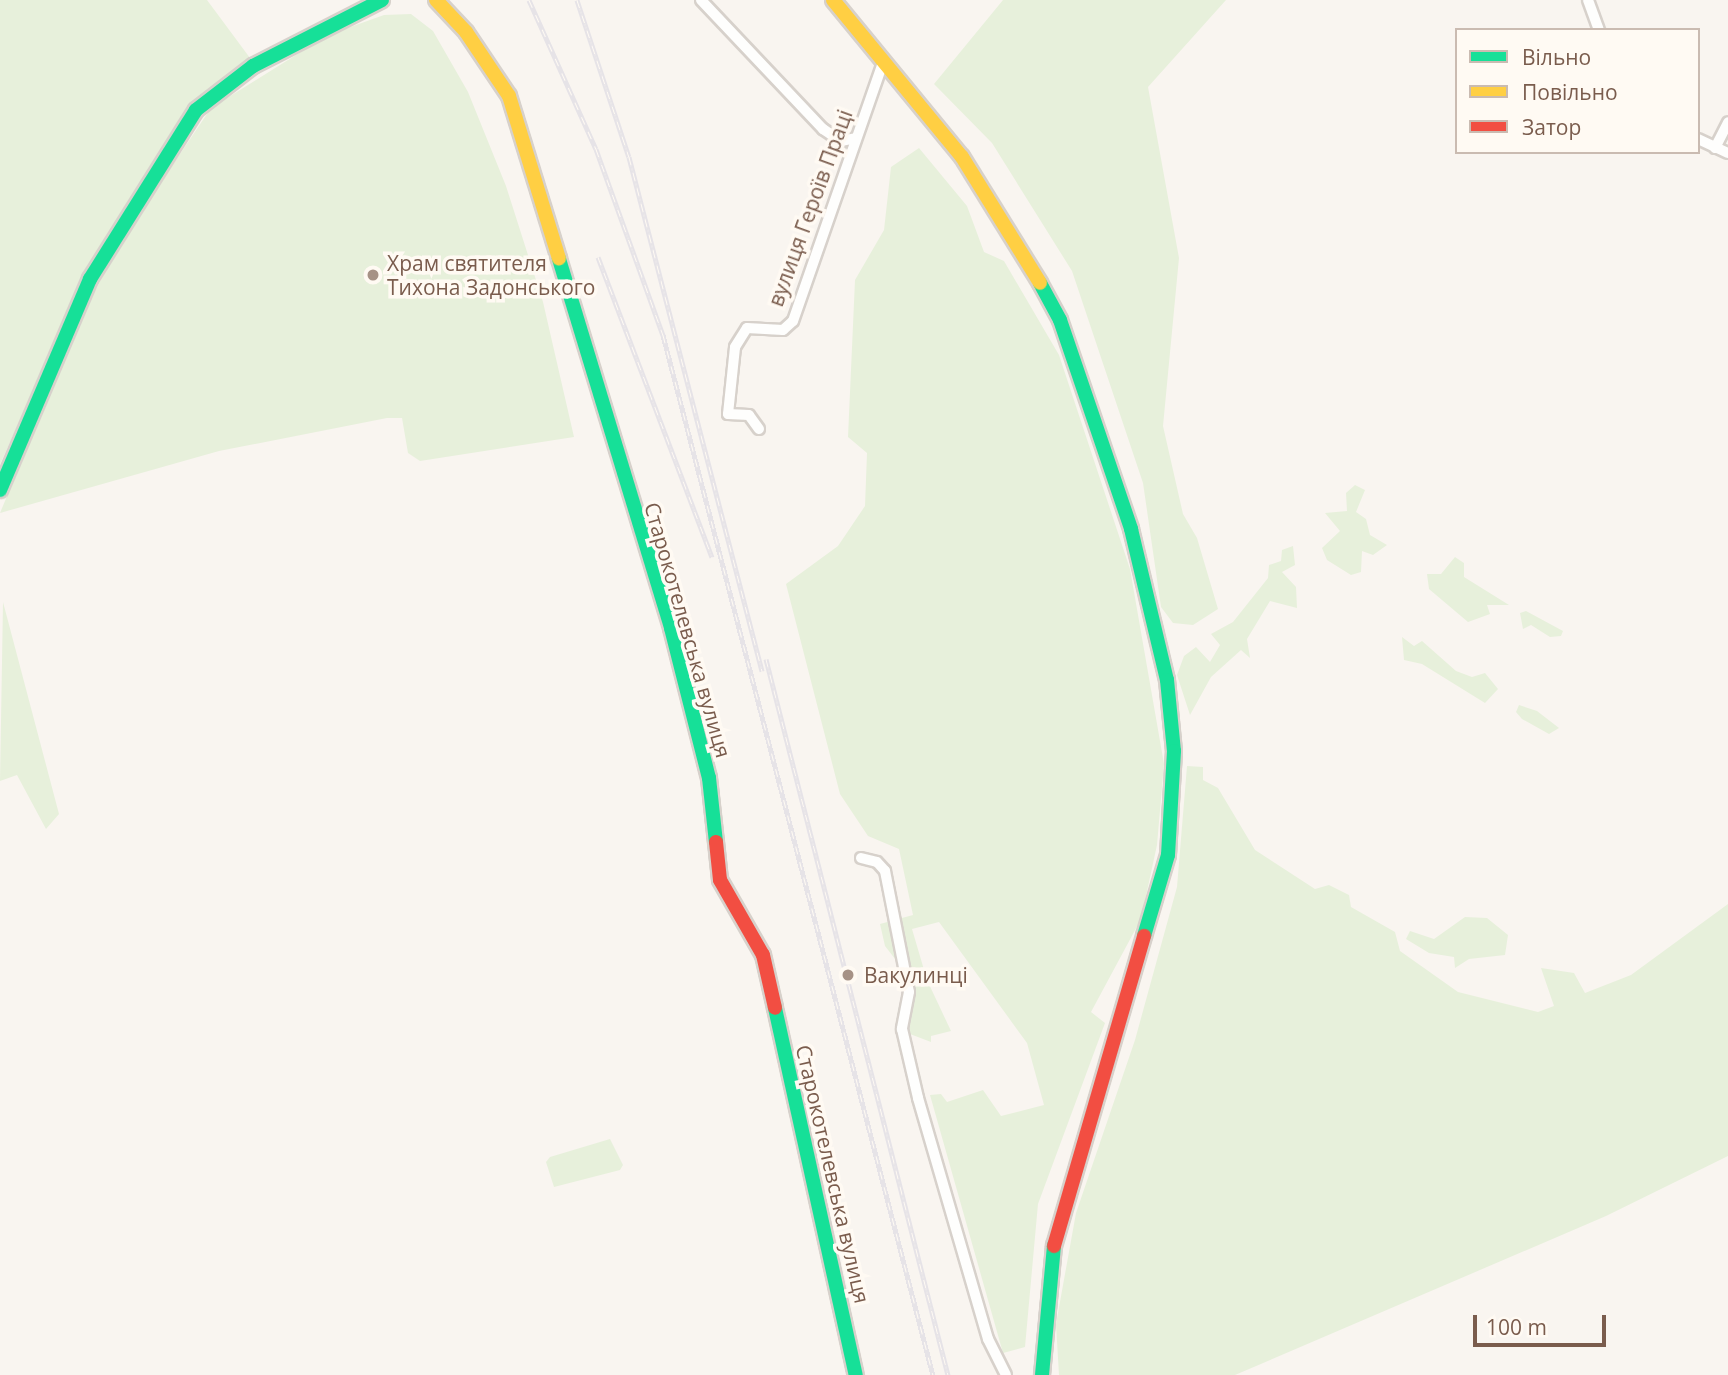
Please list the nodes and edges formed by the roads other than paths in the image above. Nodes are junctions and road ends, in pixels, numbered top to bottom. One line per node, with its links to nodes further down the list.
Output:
1 (382, 0): 6 (street)
2 (436, 0): 17 (street, Старокотелевська вулиця)
3 (701, 0): 10 (street)
4 (833, 0): 8 (street)
5 (1588, 0): 7 (street)
6 (365, 4): 15 (street)
7 (1598, 28)
8 (884, 60): 10 (street, вулиця Героїв Праці); 19 (street)
9 (1728, 122): 12 (street)
10 (856, 138): 14 (street, вулиця Героїв Праці)
11 (1700, 140): 12 (street)
12 (1715, 148): 13 (street)
13 (1728, 153)
14 (759, 429)
15 (0, 490)
16 (861, 858): 18 (street)
17 (856, 1375)
18 (1006, 1375)
19 (1042, 1375)

